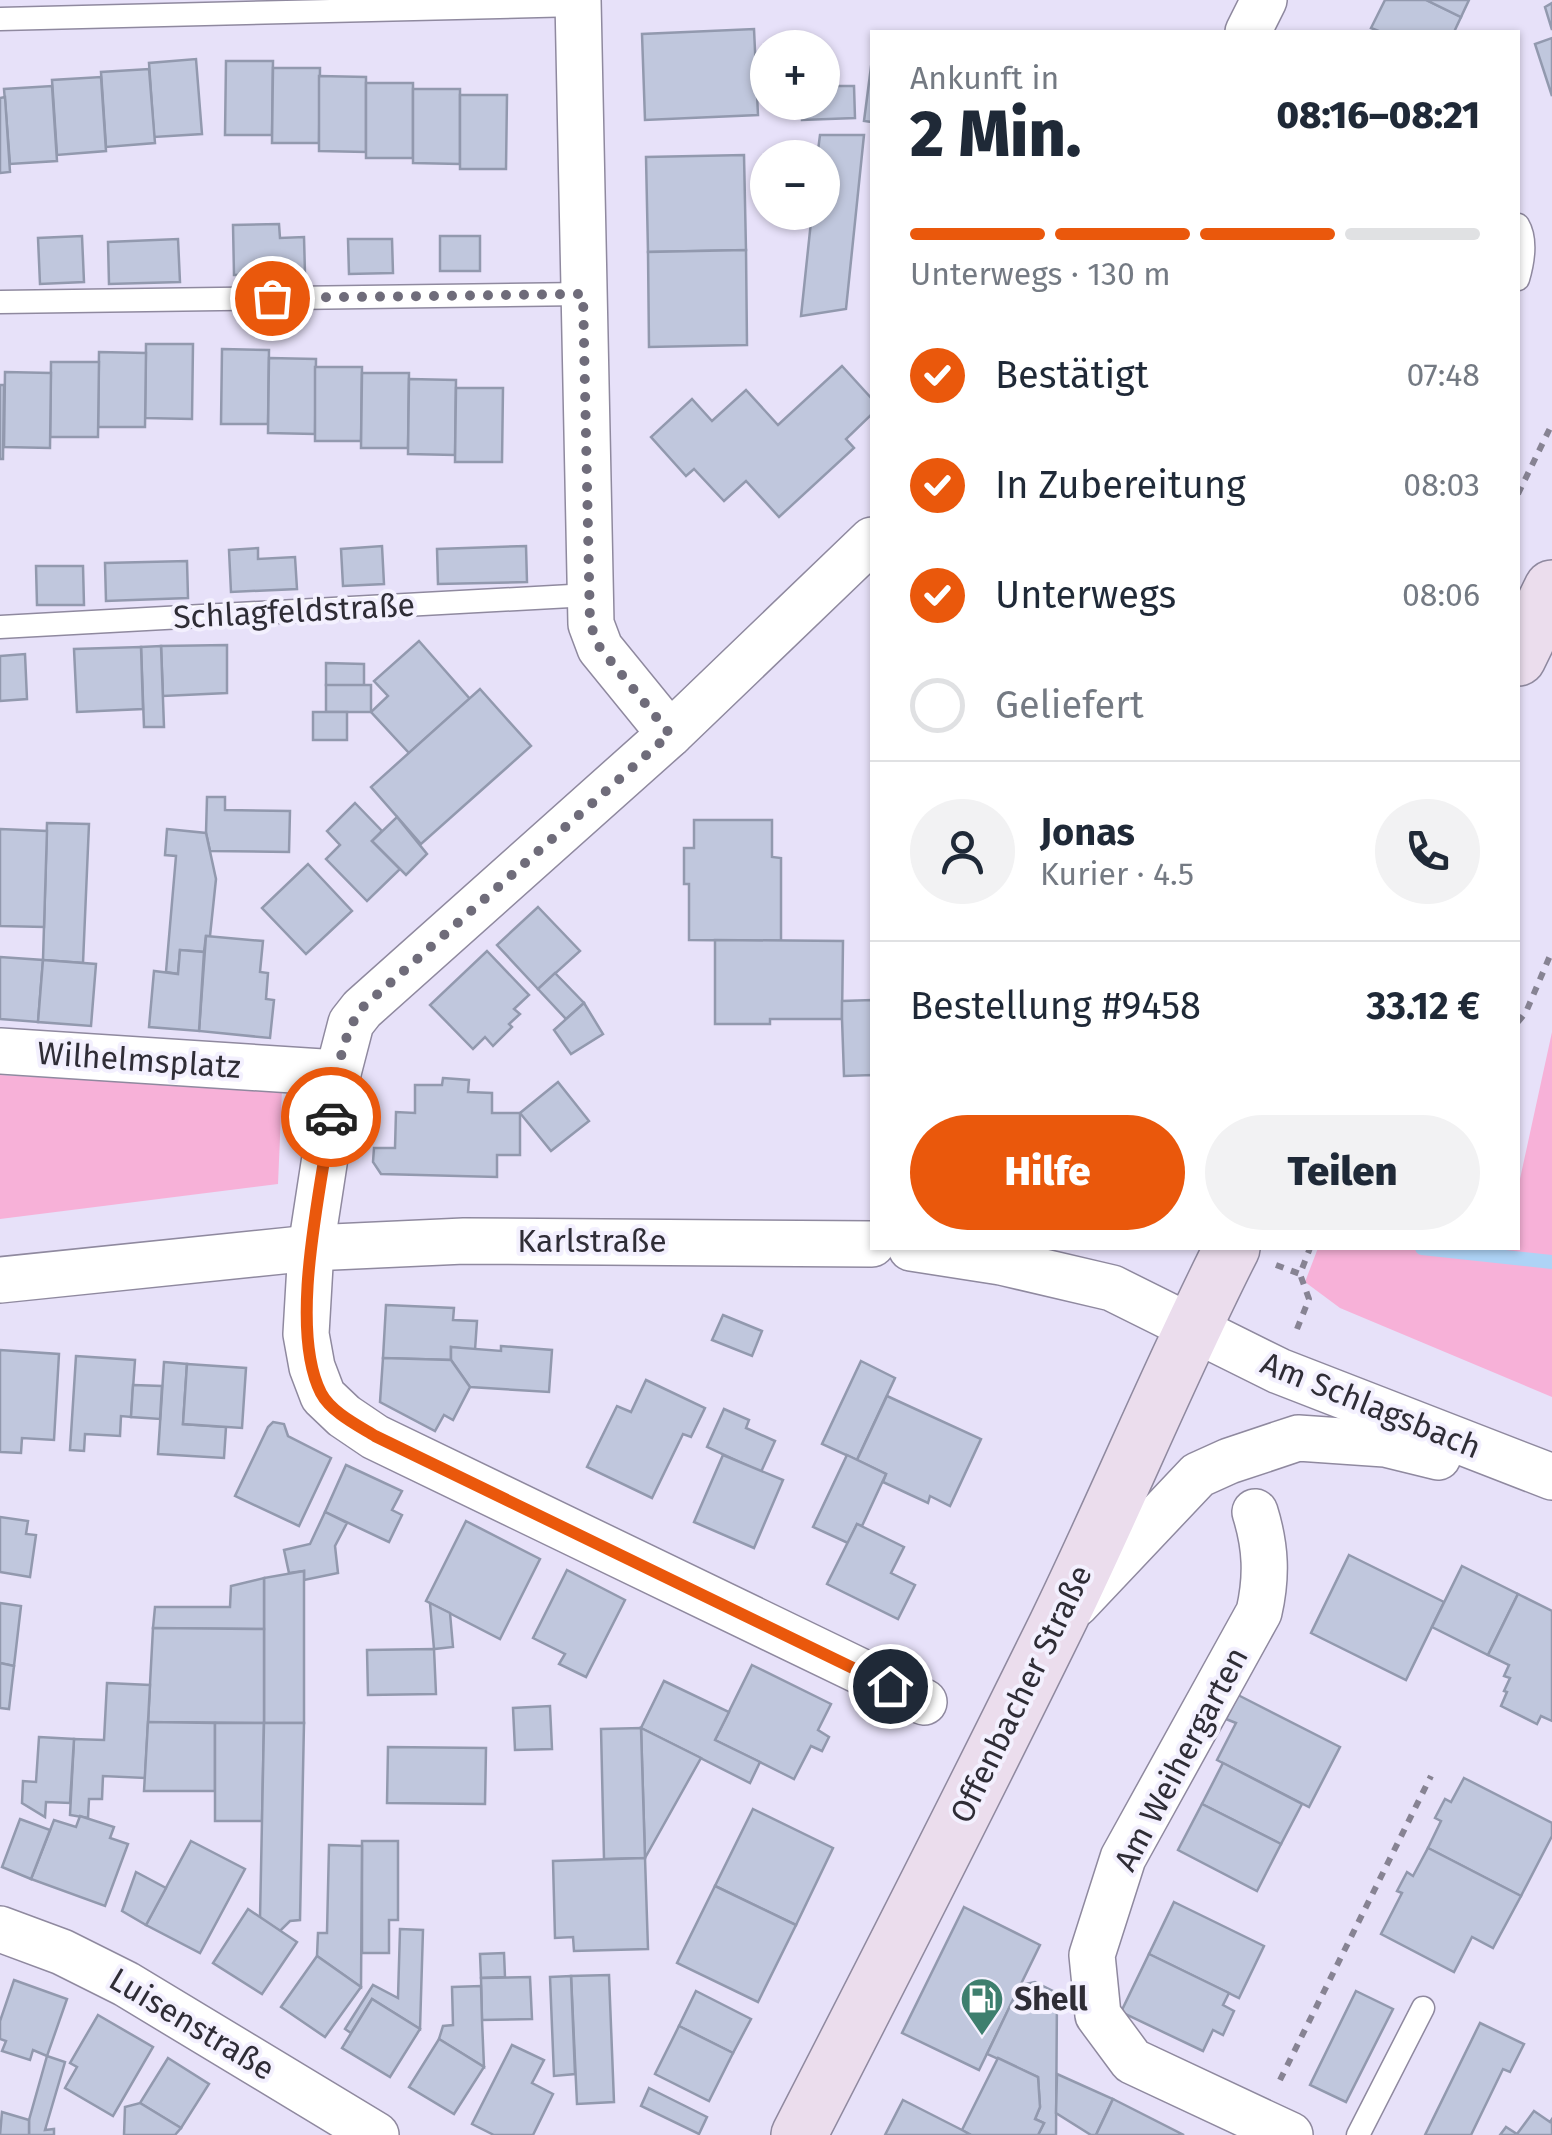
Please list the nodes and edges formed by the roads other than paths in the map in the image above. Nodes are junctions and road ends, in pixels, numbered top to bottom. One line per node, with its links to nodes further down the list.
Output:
1 (1264, 0): 4 (street)
2 (578, 2): 3 (lane); 7 (street)
3 (0, 19)
4 (1249, 30)
5 (1520, 229): 6 (lane)
6 (1520, 272)
7 (583, 294): 8 (lane); 11 (street)
8 (0, 302)
9 (870, 542): 14 (street)
10 (1552, 588): 13 (street)
11 (588, 595): 12 (lane, Schlagfeldstraße); 14 (street)
12 (0, 627)
13 (1520, 654)
14 (670, 734): 16 (street)
15 (0, 1051): 16 (street, Wilhelmsplatz)
16 (338, 1073): 18 (street)
17 (870, 1244): 18 (street, Karlstraße)
18 (311, 1248): 21 (street); 27 (street)
19 (932, 1250): 22 (street)
20 (1231, 1250): 22 (street, Offenbacher Straße)
21 (0, 1280)
22 (1191, 1329): 23 (street, Am Schlagsbach); 26 (street, Offenbacher Straße)
23 (1552, 1477)
24 (1552, 1486): 26 (street, Am Schlagsbach)
25 (1255, 1512): 30 (street, Am Weihergarten)
26 (1057, 1624): 32 (street, Offenbacher Straße)
27 (924, 1702)
28 (0, 1929): 31 (street, Luisenstraße)
29 (1423, 2008): 33 (lane)
30 (1275, 2128)
31 (376, 2135)
32 (800, 2135)
33 (1358, 2135)

